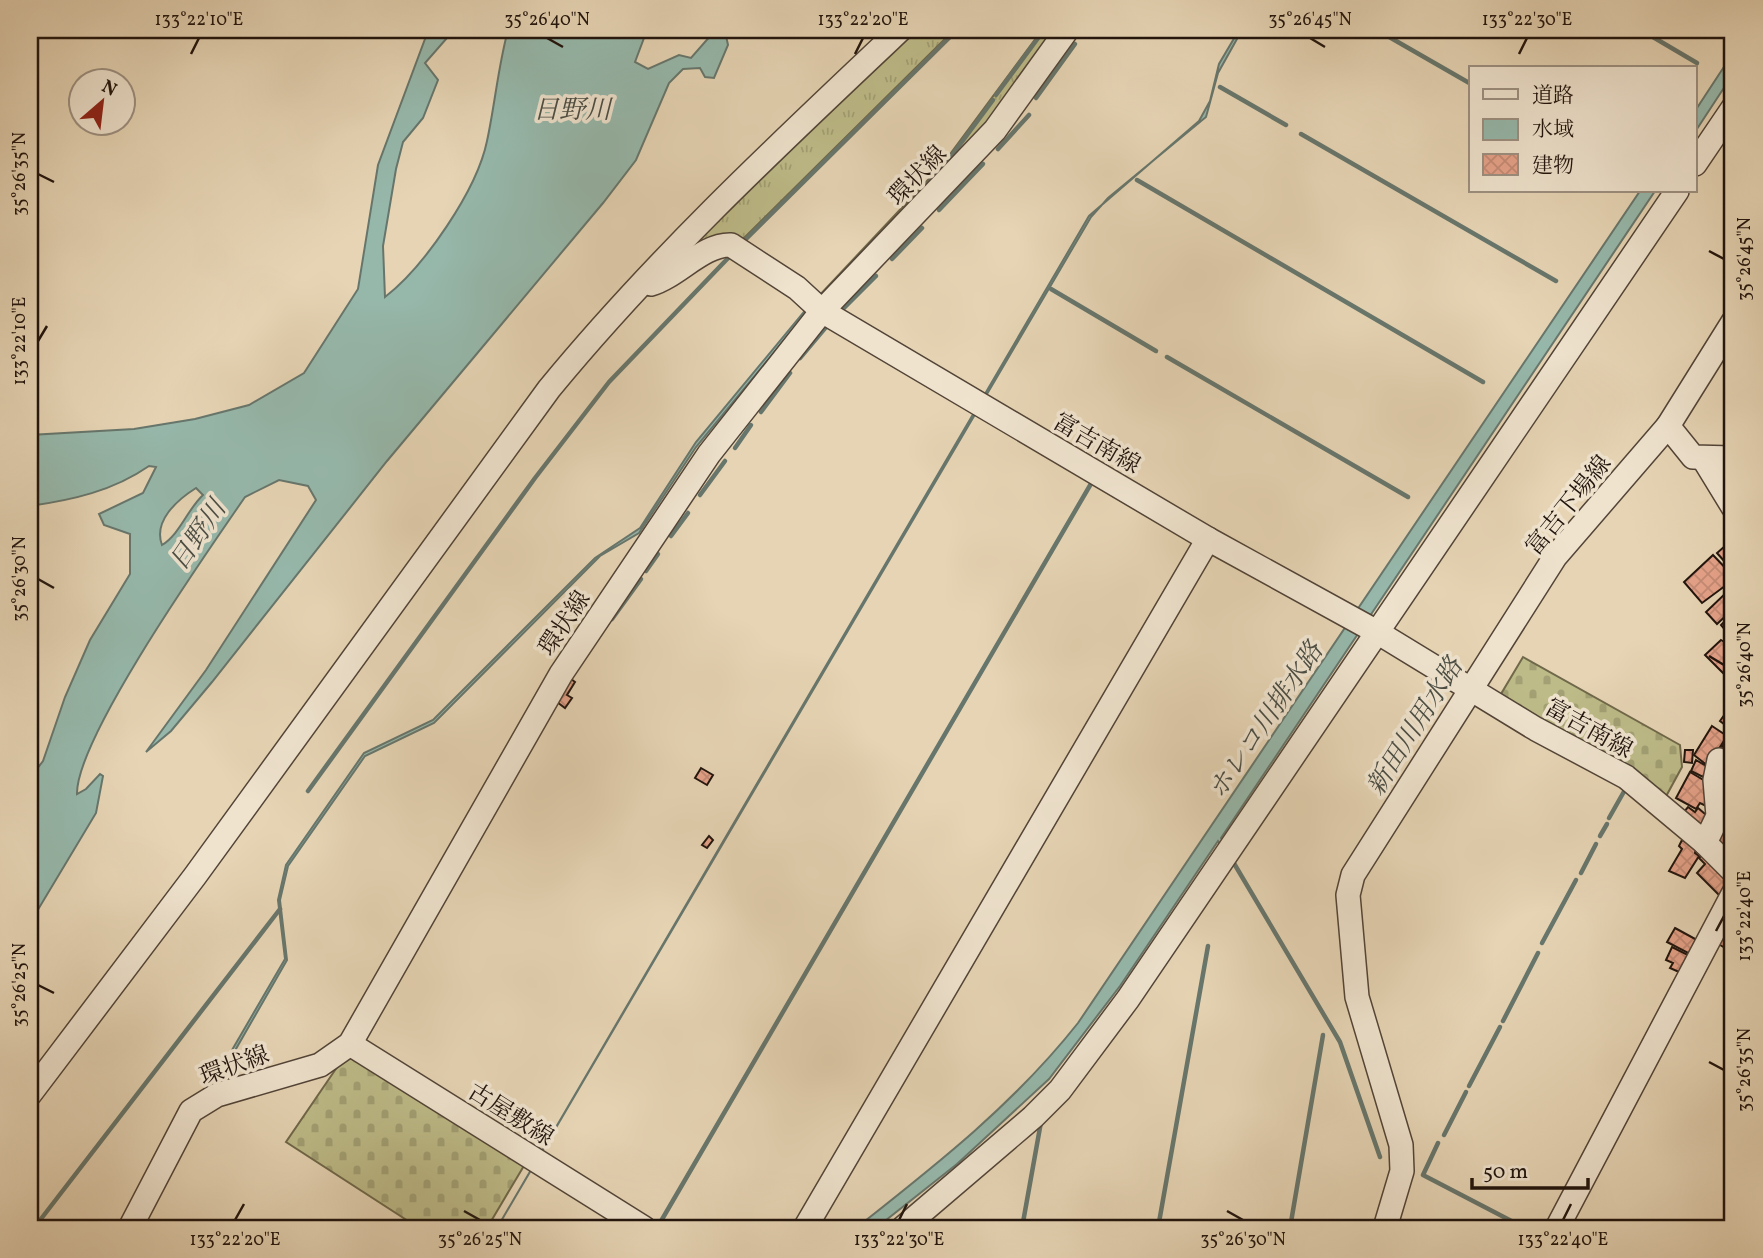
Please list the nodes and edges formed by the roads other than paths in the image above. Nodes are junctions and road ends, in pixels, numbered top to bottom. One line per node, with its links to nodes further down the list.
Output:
1 (900, 30): 6 (street)
2 (1067, 30): 7 (street, 環状線)
3 (1733, 107): 4 (street)
4 (1696, 162)
5 (1676, 192): 14 (street)
6 (641, 286): 7 (street, 富吉南線); 21 (street)
7 (822, 311): 13 (street, 富吉南線); 20 (street, 環状線)
8 (1733, 322): 9 (street, 富吉下場線)
9 (1668, 426): 10 (street); 15 (street, 富吉下場線)
10 (1703, 458): 11 (street); 12 (street)
11 (1733, 458)
12 (1733, 507)
13 (1208, 539): 14 (street, 富吉南線); 24 (street)
14 (1373, 630): 15 (street, 富吉南線); 25 (street)
15 (1472, 689): 17 (street, 富吉南線); 26 (street, 富吉下場線)
16 (1719, 760): 17 (street)
17 (1705, 843): 18 (street, 富吉南線)
18 (1733, 871)
19 (1733, 894): 27 (street)
20 (350, 1044): 22 (street, 環状線); 23 (street, 古屋敷線)
21 (30, 1094)
22 (131, 1228)
23 (644, 1228)
24 (805, 1228)
25 (903, 1228)
26 (1385, 1228)
27 (1557, 1228)

